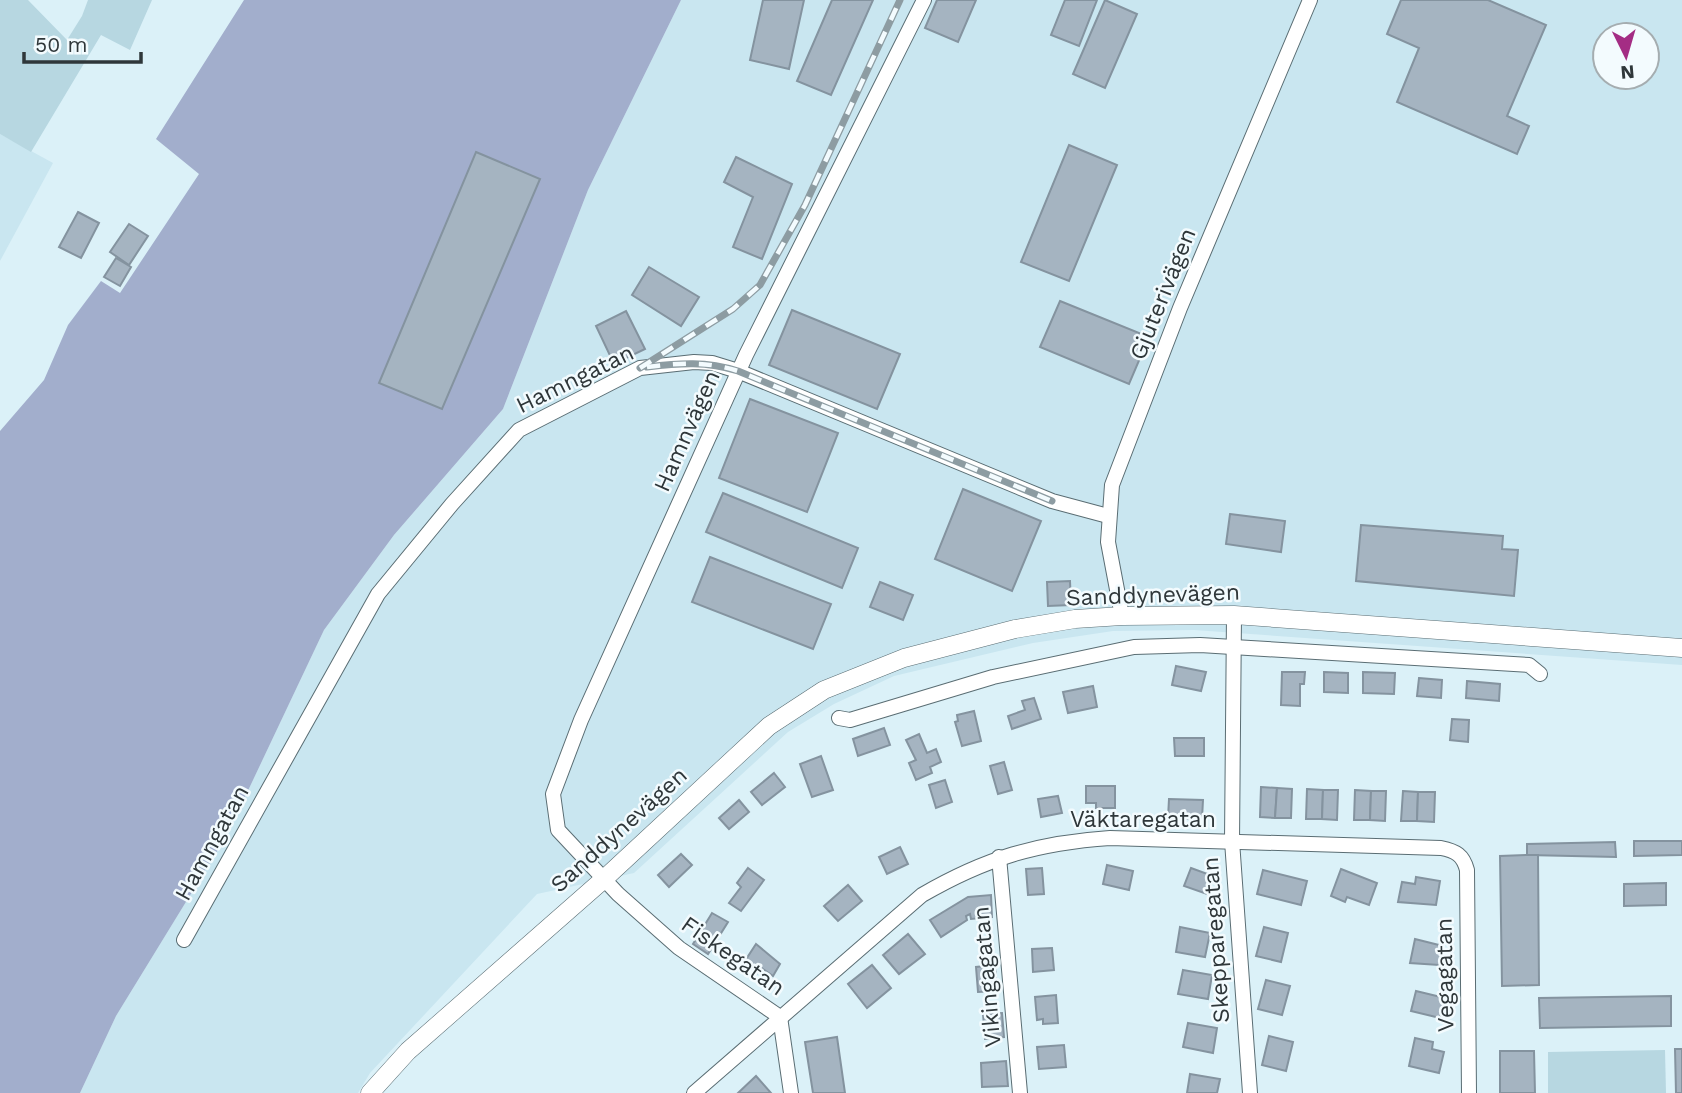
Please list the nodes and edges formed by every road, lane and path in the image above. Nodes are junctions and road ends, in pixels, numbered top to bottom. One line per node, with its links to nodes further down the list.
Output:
1 (924, 0): 3 (street, Hamnvägen)
2 (1310, 0): 4 (street, Gjuterivägen)
3 (738, 371): 4 (street, Hamngatan); 14 (street, Hamnvägen); 15 (street, Hamngatan)
4 (1108, 516): 6 (street, Gjuterivägen)
5 (1234, 615): 6 (street, Sanddynevägen); 7 (street, Skepparegatan); 8 (street, Sanddynevägen)
6 (1122, 616): 14 (street, Sanddynevägen)
7 (1233, 648): 9 (street); 10 (street); 11 (street, Skepparegatan)
8 (1682, 648)
9 (1540, 674)
10 (839, 718)
11 (1232, 841): 12 (street, Väktaregatan); 13 (street, Väktaregatan); 21 (street, Skepparegatan)
12 (999, 857): 16 (street, Väktaregatan); 20 (street, Vikingagatan)
13 (1464, 858): 22 (street, Vegagatan)
14 (604, 879): 16 (street, Fiskegatan); 17 (street, Sanddynevägen)
15 (184, 940)
16 (780, 1017): 18 (street, Väktaregatan); 19 (street, Fiskegatan)
17 (370, 1093)
18 (694, 1093)
19 (791, 1093)
20 (1020, 1093)
21 (1250, 1093)
22 (1469, 1093)

